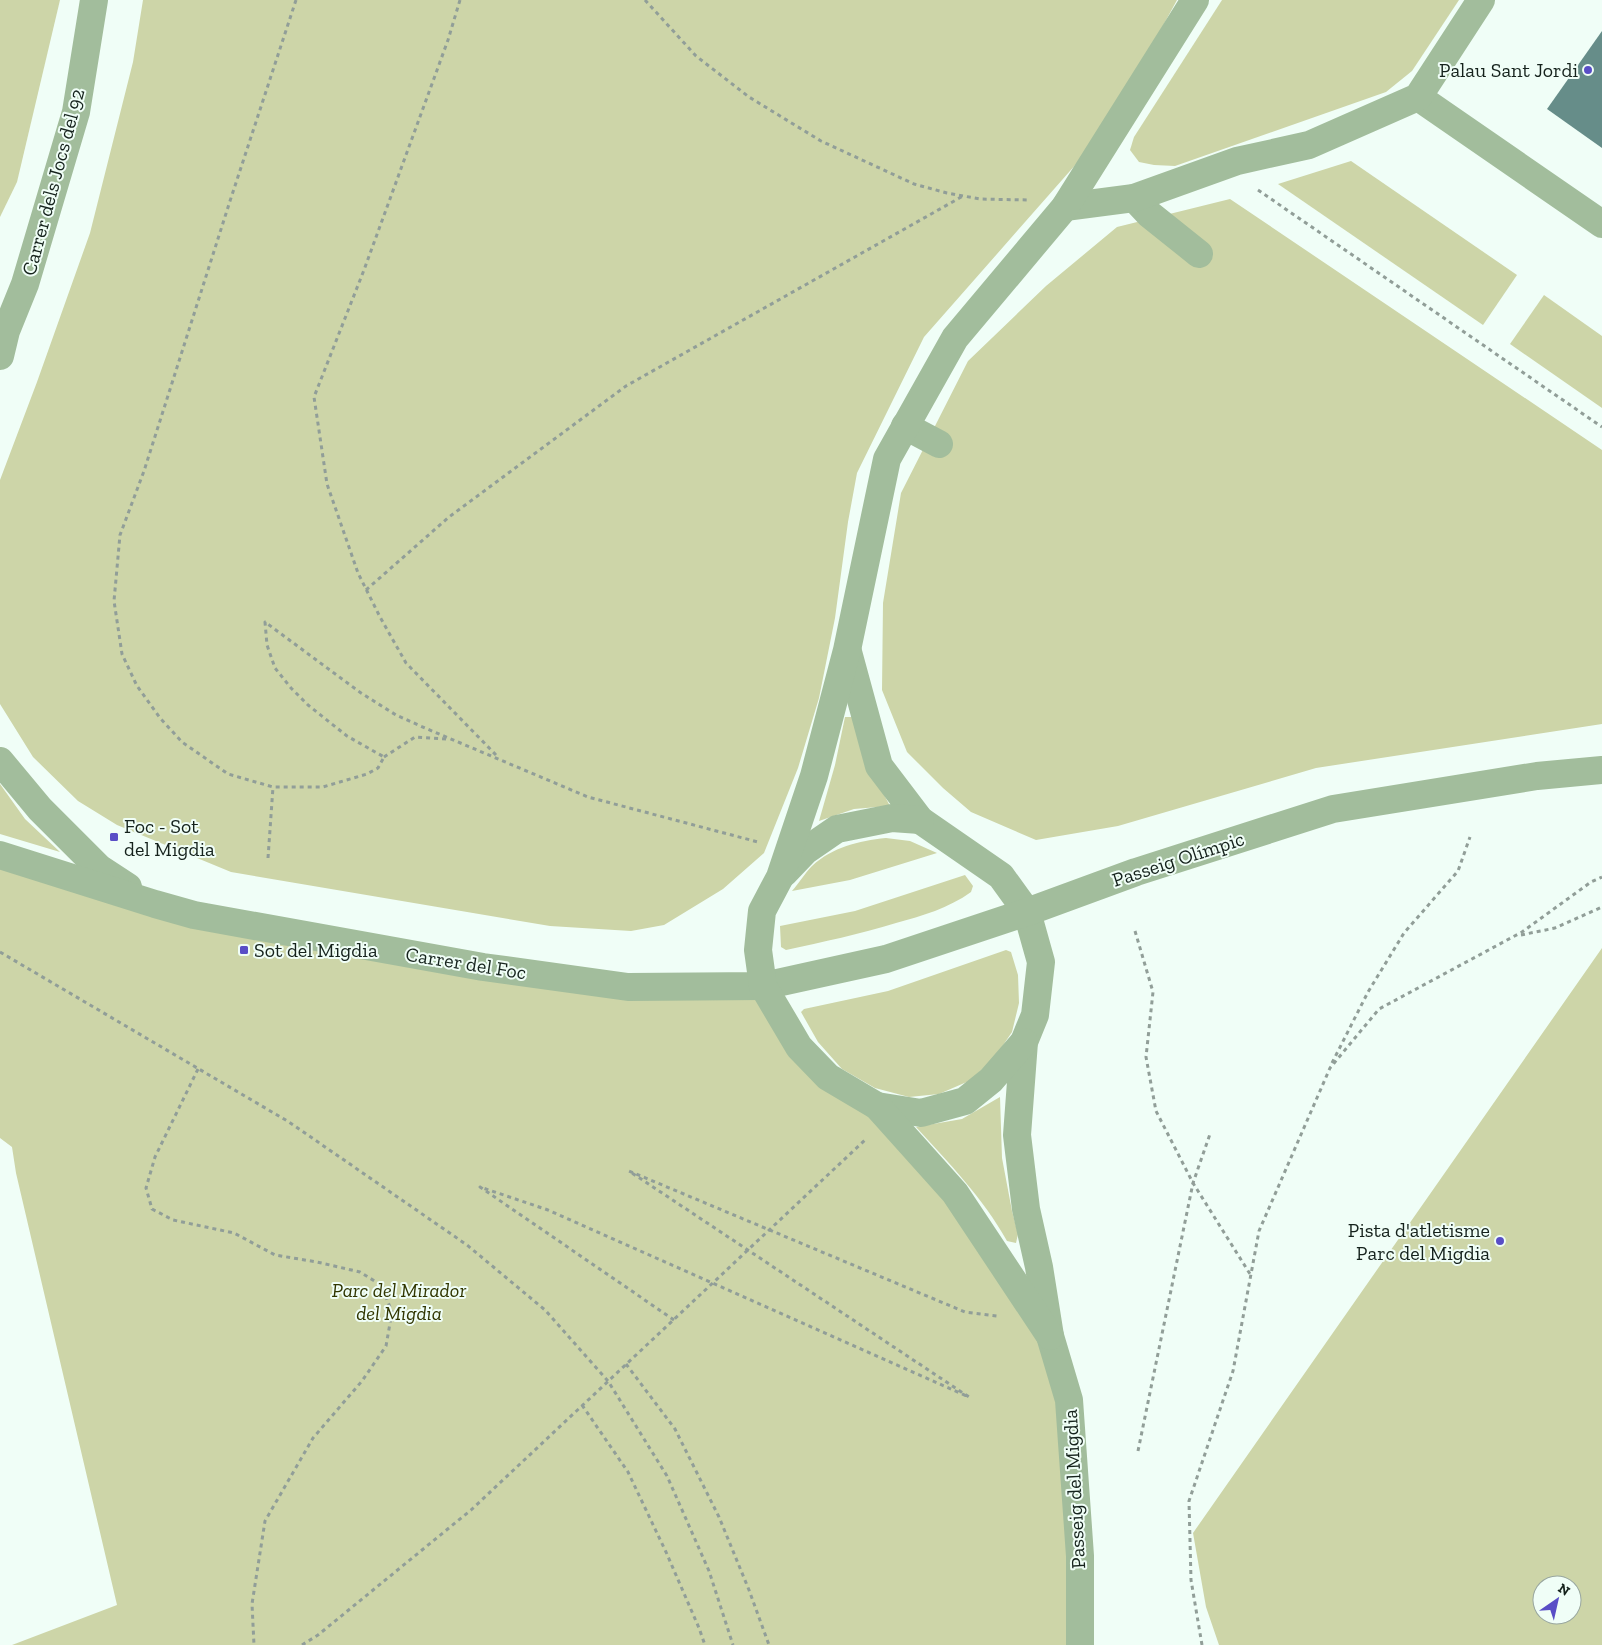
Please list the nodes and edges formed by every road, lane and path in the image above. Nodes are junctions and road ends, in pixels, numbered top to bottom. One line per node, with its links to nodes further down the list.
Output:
1 (94, 0): 15 (street, Carrer dels Jocs del 92)
2 (296, 0): 26 (path)
3 (460, 0): 19 (path)
4 (645, 0): 9 (path)
5 (1195, 0): 12 (street)
6 (1481, 0): 7 (street)
7 (1418, 97): 10 (street); 13 (street)
8 (1251, 185): 17 (path)
9 (963, 196): 11 (path); 19 (path)
10 (1134, 198): 12 (street); 14 (street)
11 (1034, 200)
12 (1065, 207): 16 (street)
13 (1602, 224)
14 (1199, 254)
15 (2, 342)
16 (905, 426): 18 (street); 20 (street)
17 (1602, 427)
18 (939, 444)
19 (366, 590): 23 (path)
20 (847, 650): 27 (street); 32 (street)
21 (453, 739): 22 (path); 22 (path); 23 (path)
22 (384, 757): 26 (path)
23 (500, 759): 29 (path)
24 (0, 761): 34 (street)
25 (1602, 770): 36 (street, Passeig Olímpic)
26 (273, 787): 31 (path)
27 (920, 820): 32 (street); 36 (street)
28 (1470, 837): 42 (path)
29 (766, 844)
30 (0, 855): 34 (street, Carrer del Foc)
31 (268, 858)
32 (780, 877): 40 (street)
33 (1602, 877): 38 (path)
34 (154, 904): 40 (street, Carrer del Foc)
35 (1602, 908): 38 (path)
36 (1027, 912): 40 (street, Passeig Olímpic); 41 (street)
37 (1135, 931): 47 (path)
38 (1516, 936): 42 (path)
39 (0, 952): 43 (path)
40 (763, 986): 44 (street)
41 (1024, 1042): 44 (street); 54 (street)
42 (1330, 1068): 50 (path)
43 (198, 1069): 56 (path); 59 (path)
44 (877, 1106): 54 (street)
45 (1210, 1134): 47 (path)
46 (867, 1139): 48 (path)
47 (1193, 1183): 50 (path); 58 (path)
48 (771, 1230): 49 (path); 49 (path); 52 (path)
49 (749, 1250): 51 (path); 51 (path)
50 (1251, 1275): 65 (path)
51 (713, 1284): 53 (path); 53 (path)
52 (1000, 1316)
53 (674, 1320): 55 (path)
54 (1050, 1336): 64 (street, Passeig del Migdia)
55 (626, 1364): 56 (path); 63 (path)
56 (608, 1381): 57 (path); 62 (path)
57 (582, 1405): 60 (path); 61 (path)
58 (1138, 1451)
59 (254, 1645)
60 (302, 1645)
61 (705, 1645)
62 (733, 1645)
63 (769, 1645)
64 (1080, 1645)
65 (1202, 1645)

